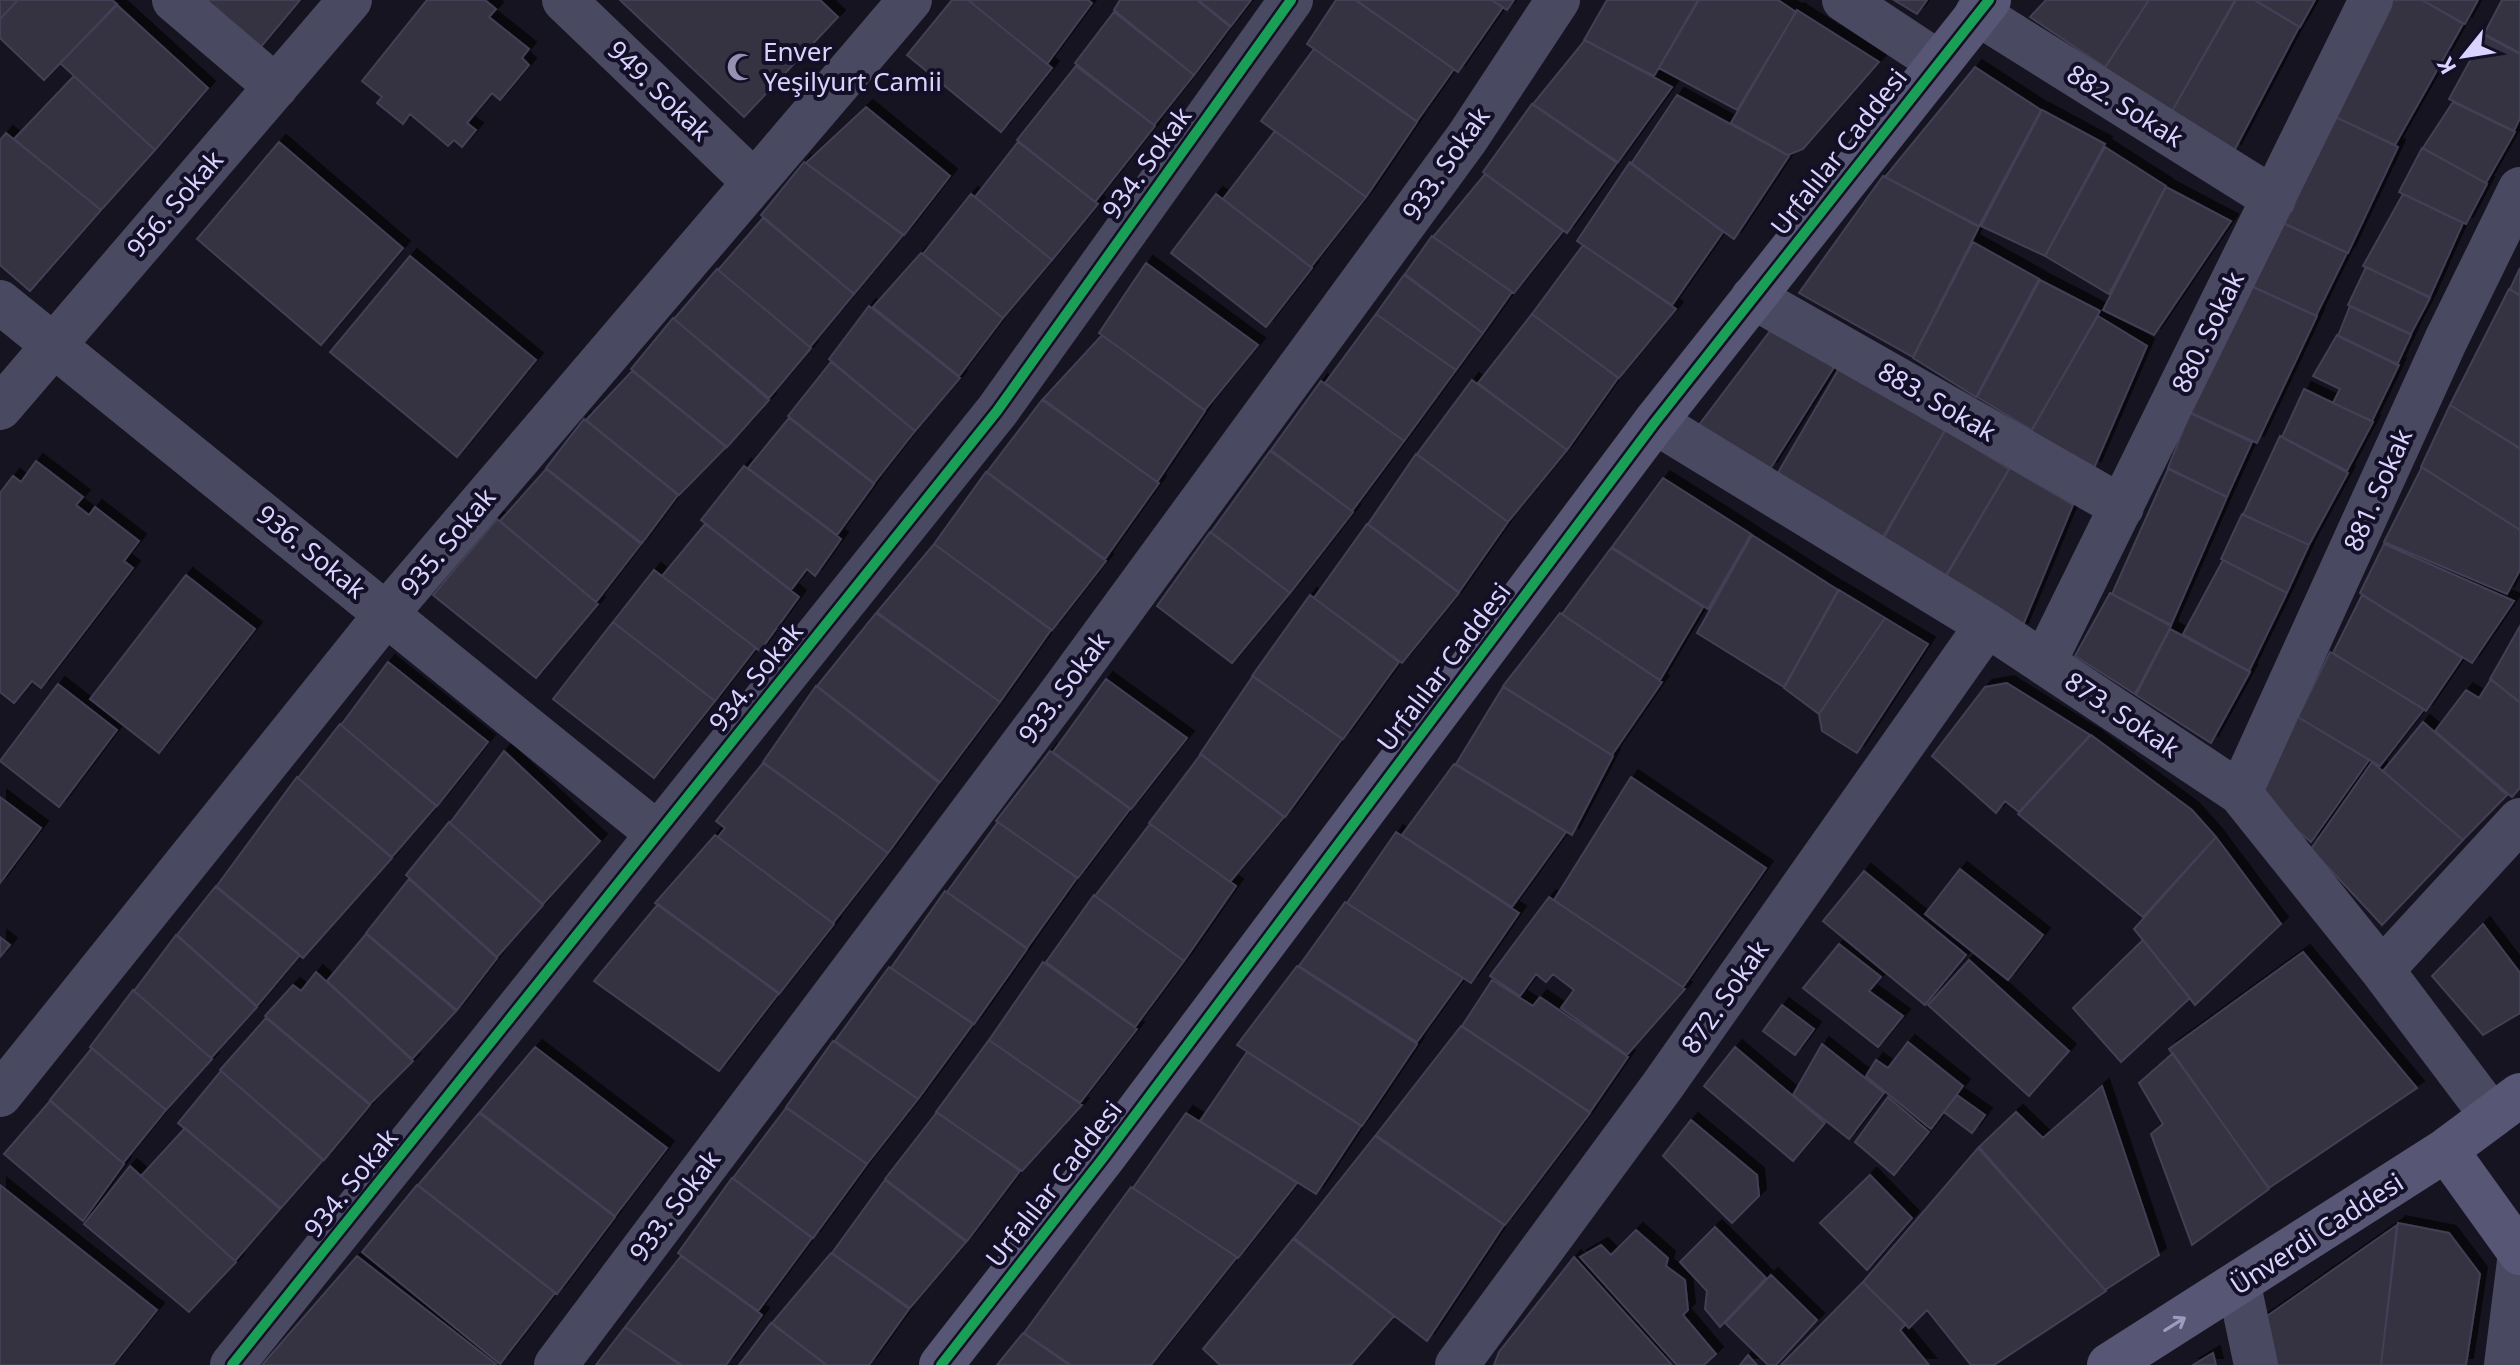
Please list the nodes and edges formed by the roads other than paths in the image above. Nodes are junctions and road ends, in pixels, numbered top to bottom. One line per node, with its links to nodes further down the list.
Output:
1 (174, 0): 11 (street)
2 (350, 0): 11 (street, 956. Sokak)
3 (564, 0): 12 (street, 949. Sokak)
4 (910, 0): 12 (street, 935. Sokak)
5 (1291, 0): 26 (street, 934. Sokak)
6 (1558, 0): 34 (street, 933. Sokak)
7 (1844, 0): 10 (street)
8 (2371, 0): 14 (street, 880. Sokak)
9 (1983, 6): 10 (street, Urfalılar Caddesi); 14 (street, 882. Sokak)
10 (1938, 62): 15 (street, Urfalılar Caddesi)
11 (276, 87): 17 (street, 956. Sokak)
12 (754, 182): 21 (street, 935. Sokak)
13 (2520, 189): 24 (street, 881. Sokak)
14 (2274, 199): 20 (street, 880. Sokak)
15 (1753, 297): 19 (street, Urfalılar Caddesi); 20 (street, 883. Sokak)
16 (0, 302): 17 (street, 936. Sokak)
17 (52, 346): 18 (street, 956. Sokak); 21 (street, 936. Sokak)
18 (0, 408)
19 (1655, 422): 22 (street, 873. Sokak); 35 (street, Urfalılar Caddesi)
20 (2122, 507): 23 (street, 880. Sokak)
21 (387, 613): 26 (street, 936. Sokak); 28 (street, 935. Sokak)
22 (1987, 625): 23 (street, 873. Sokak); 36 (street, 872. Sokak)
23 (2044, 663): 24 (street, 873. Sokak)
24 (2240, 793): 27 (street, 873. Sokak)
25 (2520, 820): 27 (street)
26 (658, 834): 33 (street, 934. Sokak)
27 (2382, 970): 29 (street, 873. Sokak)
28 (0, 1095)
29 (2506, 1106): 30 (street, Ünverdi Caddesi)
30 (2446, 1150): 31 (street); 32 (street, Ünverdi Caddesi)
31 (2520, 1253): 39 (street)
32 (2239, 1285): 37 (street, Ünverdi Caddesi, one-way to 32); 38 (street)
33 (232, 1365)
34 (556, 1365)
35 (941, 1365)
36 (1457, 1365)
37 (2109, 1365)
38 (2256, 1365)
39 (2506, 1365)

